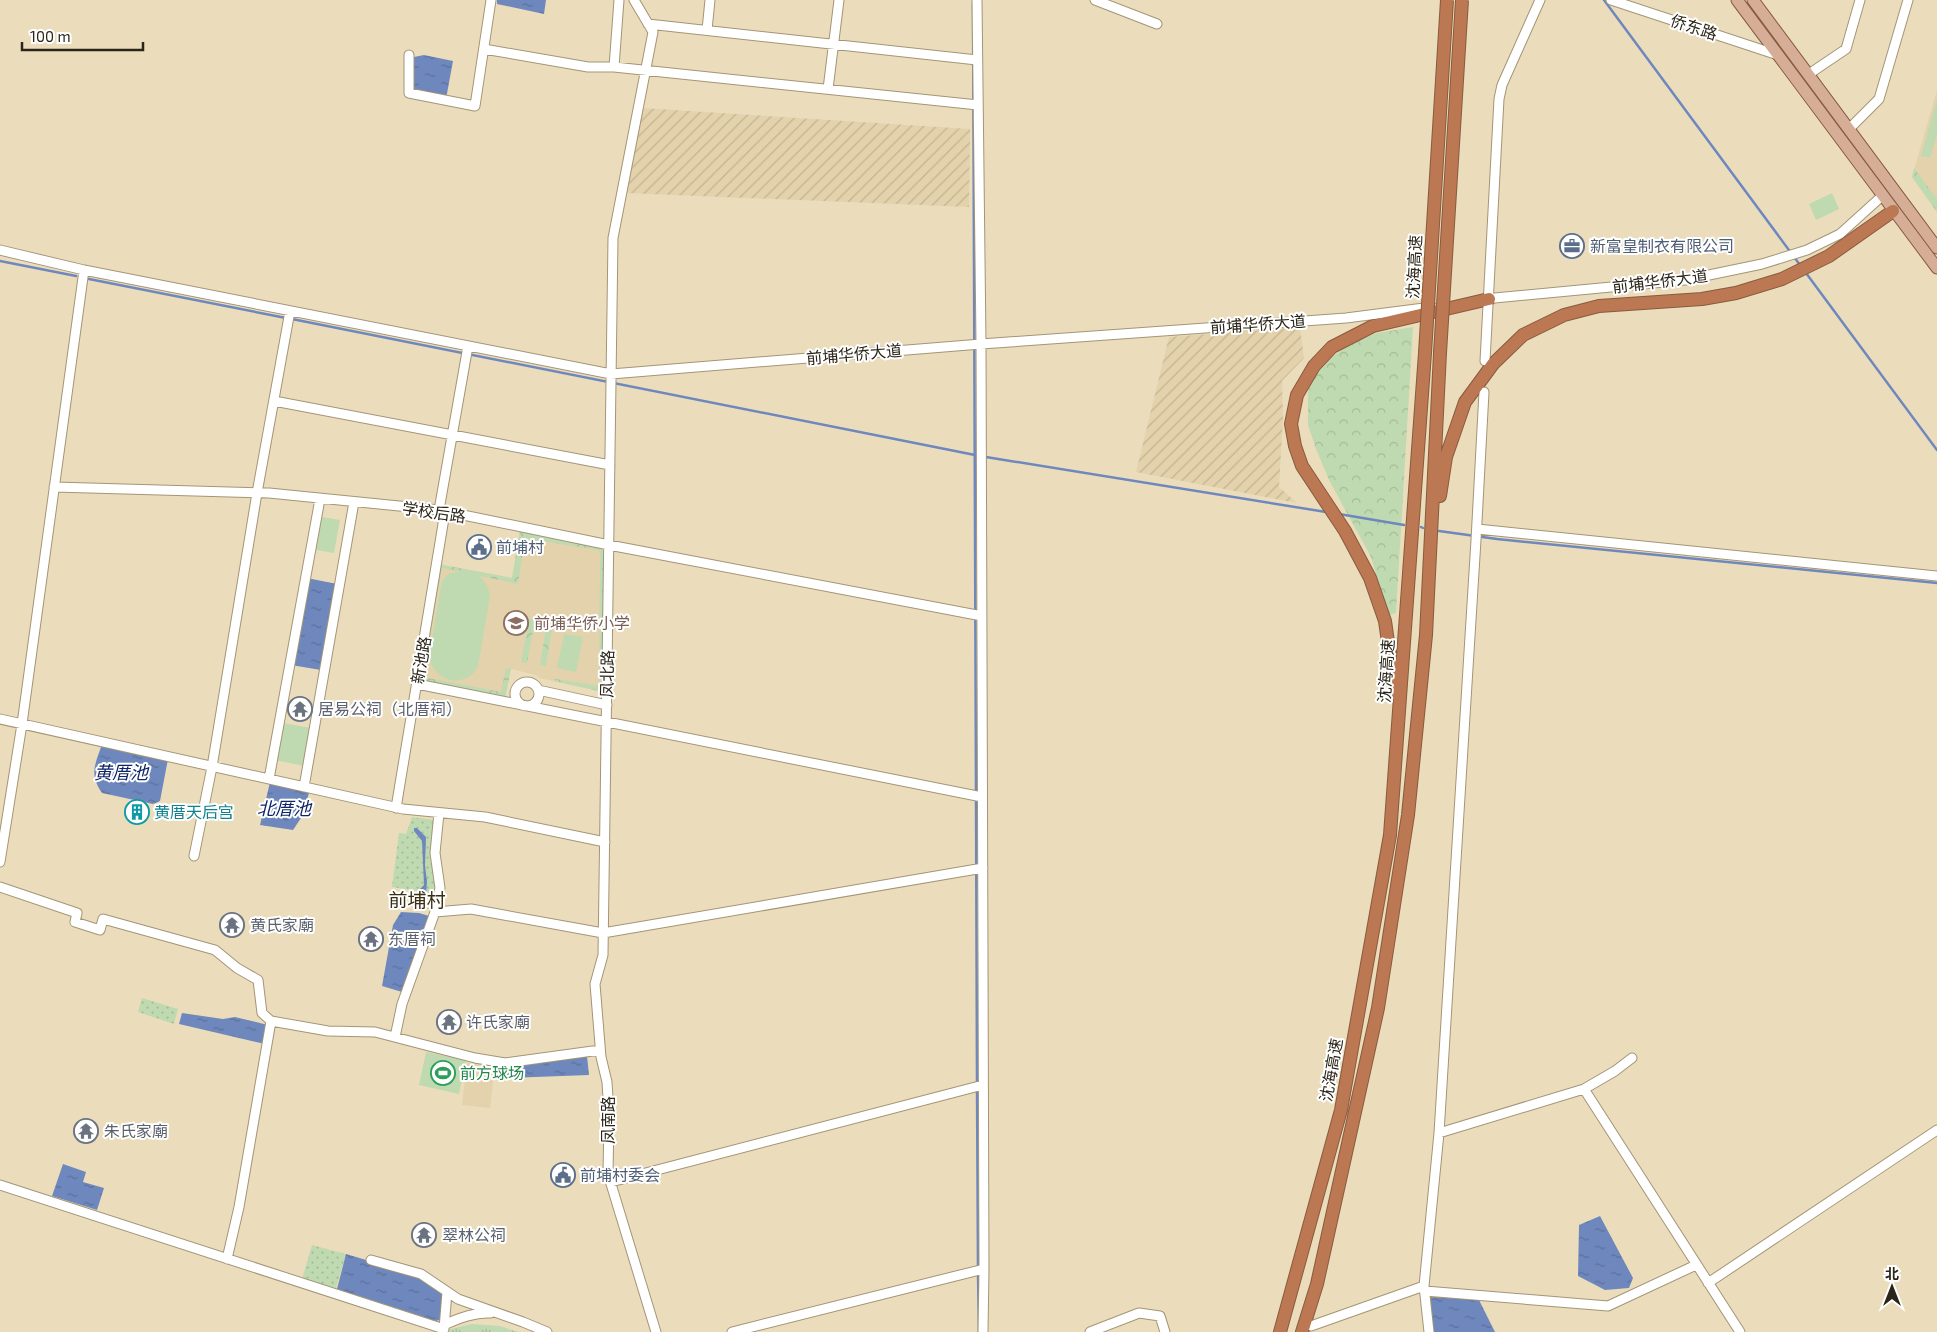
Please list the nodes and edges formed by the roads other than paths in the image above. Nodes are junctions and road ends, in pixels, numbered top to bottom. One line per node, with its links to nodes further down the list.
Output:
1 (491, 0): 20 (street)
2 (619, 0): 24 (street)
3 (634, 0): 16 (street)
4 (710, 0): 18 (street)
5 (839, 0): 19 (street)
6 (978, 0): 23 (street)
7 (1095, 0): 17 (street)
8 (1447, 0): 63 (highway, 沈海高速, bridge)
9 (1462, 0): 54 (highway, 沈海高速, bridge)
10 (1540, 0): 36 (street)
11 (1611, 0): 22 (street, 侨东路)
12 (1737, 0): 22 (main road)
13 (1753, 0): 26 (main road)
14 (1860, 0): 26 (street)
15 (1908, 0): 29 (street)
16 (648, 24): 18 (street); 25 (street, 凤北路)
17 (1157, 24)
18 (707, 30): 19 (street)
19 (833, 44): 23 (street); 27 (street)
20 (484, 49): 21 (street); 24 (street)
21 (409, 54)
22 (1778, 55): 30 (main road)
23 (974, 60): 28 (street)
24 (614, 67): 25 (street)
25 (646, 70): 27 (street); 41 (street, 凤北路)
26 (1809, 74): 29 (main road)
27 (828, 89): 28 (street)
28 (975, 105): 38 (street)
29 (1849, 129): 32 (main road)
30 (1882, 196): 31 (main road); 36 (street, 前埔华侨大道)
31 (1893, 210): 34 (main road); 54 (highway)
32 (1937, 248)
33 (0, 250): 35 (street, 前埔华侨大道)
34 (1937, 268)
35 (84, 270): 37 (street, 前埔华侨大道); 46 (street)
36 (1488, 299): 38 (street, 前埔华侨大道); 40 (street); 63 (highway)
37 (290, 316): 39 (street, 前埔华侨大道); 43 (street)
38 (976, 344): 41 (street, 前埔华侨大道); 55 (street)
39 (467, 351): 41 (street, 前埔华侨大道); 44 (street, 新池路)
40 (1485, 361)
41 (611, 380): 45 (street, 凤北路)
42 (1484, 392): 51 (street)
43 (274, 401): 44 (street); 47 (street)
44 (452, 435): 45 (street); 50 (street, 新池路)
45 (610, 465): 52 (street, 凤北路)
46 (54, 487): 47 (street, 学校后路); 62 (street)
47 (257, 493): 48 (street, 学校后路); 64 (street)
48 (320, 499): 49 (street, 学校后路); 65 (street)
49 (354, 502): 50 (street, 学校后路); 66 (street)
50 (442, 511): 52 (street, 学校后路); 56 (street, 新池路)
51 (1477, 534): 53 (street); 84 (street)
52 (609, 545): 55 (street, 学校后路); 58 (street, 凤北路)
53 (1937, 576)
54 (1429, 578): 96 (highway, 沈海高速)
55 (977, 615): 67 (street)
56 (417, 684): 59 (street); 68 (street, 新池路)
57 (538, 690): 58 (street); 59 (street); 59 (street)
58 (607, 704): 61 (street, 凤北路)
59 (526, 706): 61 (street)
60 (0, 719): 62 (street)
61 (606, 721): 67 (street); 70 (street, 凤北路)
62 (22, 724): 64 (street); 72 (street)
63 (1398, 725): 103 (highway, 沈海高速)
64 (212, 766): 65 (street); 71 (street)
65 (269, 779): 66 (street)
66 (304, 787): 68 (street)
67 (978, 796): 73 (street)
68 (396, 808): 69 (street)
69 (439, 812): 70 (street); 75 (street)
70 (605, 842): 76 (street, 凤北路)
71 (194, 856)
72 (0, 862)
73 (979, 869): 76 (street); 81 (street)
74 (0, 887): 77 (street)
75 (435, 912): 76 (street); 78 (street)
76 (604, 933): 79 (street, 凤南路)
77 (271, 1020): 78 (street); 87 (street)
78 (394, 1037): 79 (street)
79 (600, 1050): 85 (street, 凤南路)
80 (1632, 1058): 82 (street)
81 (979, 1086): 85 (street); 90 (street)
82 (1584, 1090): 84 (street); 89 (street)
83 (1937, 1130): 91 (street)
84 (1439, 1134): 92 (street)
85 (611, 1182): 98 (street, 凤南路)
86 (0, 1185): 87 (street)
87 (227, 1259): 93 (street)
88 (371, 1260): 93 (street)
89 (1696, 1265): 91 (street); 92 (street)
90 (980, 1270): 99 (street); 100 (street)
91 (1708, 1283): 105 (street)
92 (1424, 1289): 96 (street); 104 (street)
93 (447, 1292): 94 (street)
94 (499, 1313): 95 (street); 97 (street)
95 (446, 1324)
96 (1307, 1329)
97 (546, 1332)
98 (656, 1332)
99 (732, 1332)
100 (983, 1332)
101 (1090, 1332): 102 (street)
102 (1165, 1332)
103 (1280, 1332)
104 (1429, 1332)
105 (1740, 1332)

